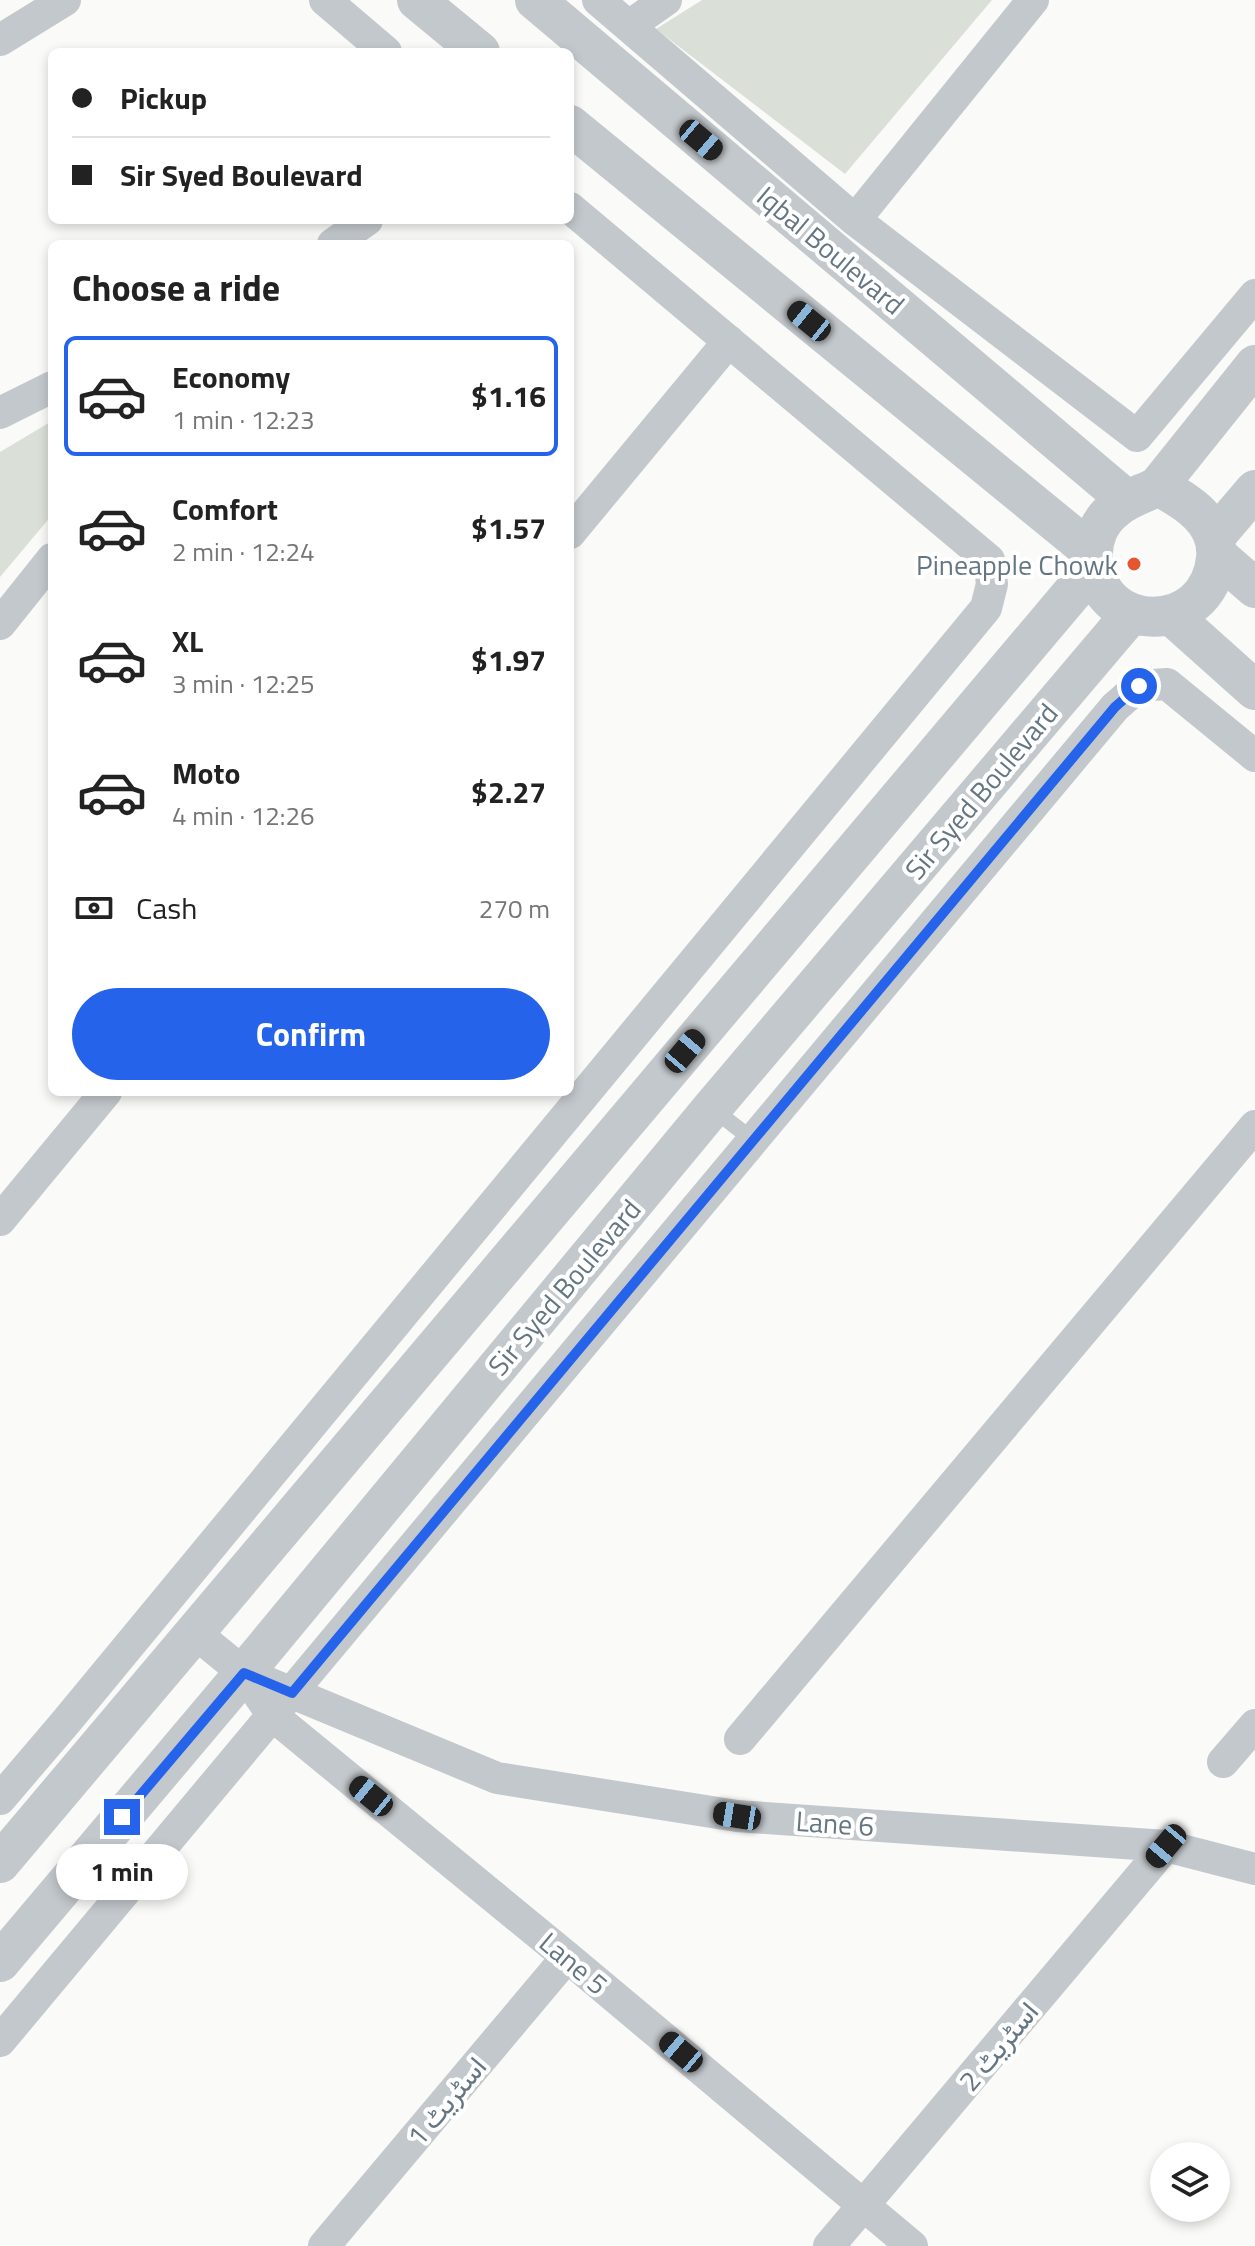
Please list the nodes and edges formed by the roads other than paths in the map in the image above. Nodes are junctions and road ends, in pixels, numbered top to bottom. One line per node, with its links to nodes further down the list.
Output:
1 (65, 0): 9 (street)
2 (325, 0): 10 (street)
3 (417, 0): 11 (street)
4 (535, 0): 23 (street, Iqbal Boulevard)
5 (598, 0): 8 (street)
6 (666, 0): 8 (street)
7 (1033, 0): 14 (street)
8 (629, 26): 14 (street)
9 (0, 40)
10 (381, 48)
11 (475, 48)
12 (574, 128): 26 (street)
13 (574, 211): 18 (street)
14 (855, 220): 17 (street)
15 (361, 224): 16 (street)
16 (339, 240)
17 (1255, 295)
18 (729, 341): 24 (street); 45 (street)
19 (1255, 365): 23 (street)
20 (48, 389): 21 (street)
21 (0, 413)
22 (1255, 490): 25 (street)
23 (1142, 493): 25 (street); 26 (street)
24 (574, 528)
25 (1216, 546): 28 (street); 30 (street)
26 (1093, 559): 29 (street); 39 (street, Sir Syed Boulevard)
27 (48, 564): 31 (street)
28 (1255, 588)
29 (1131, 614): 30 (street); 35 (street, Sir Syed Boulevard)
30 (1171, 615): 32 (street)
31 (0, 624)
32 (1255, 690)
33 (1255, 756): 37 (street)
34 (102, 1096): 38 (street)
35 (712, 1108): 37 (lane); 40 (street, Sir Syed Boulevard)
36 (1255, 1126): 43 (street)
37 (753, 1140): 41 (street)
38 (4, 1206)
39 (195, 1633): 40 (street, Lane 5); 47 (street, Sir Syed Boulevard)
40 (244, 1673): 41 (street, Lane 5); 50 (street, Sir Syed Boulevard)
41 (282, 1704): 46 (street, Lane 6); 49 (street, Lane 5); 51 (street)
42 (1255, 1725): 44 (street)
43 (740, 1739)
44 (1223, 1762)
45 (0, 1799)
46 (1166, 1846): 48 (street, Lane 6); 52 (street, اسٹریٹ 2)
47 (0, 1863)
48 (1255, 1869)
49 (567, 1957): 52 (street, Lane 5); 53 (street, اسٹریٹ 1)
50 (0, 1962)
51 (0, 2041)
52 (863, 2205): 54 (street, اسٹریٹ 2); 55 (street, Lane 5)
53 (324, 2246)
54 (829, 2246)
55 (912, 2246)

